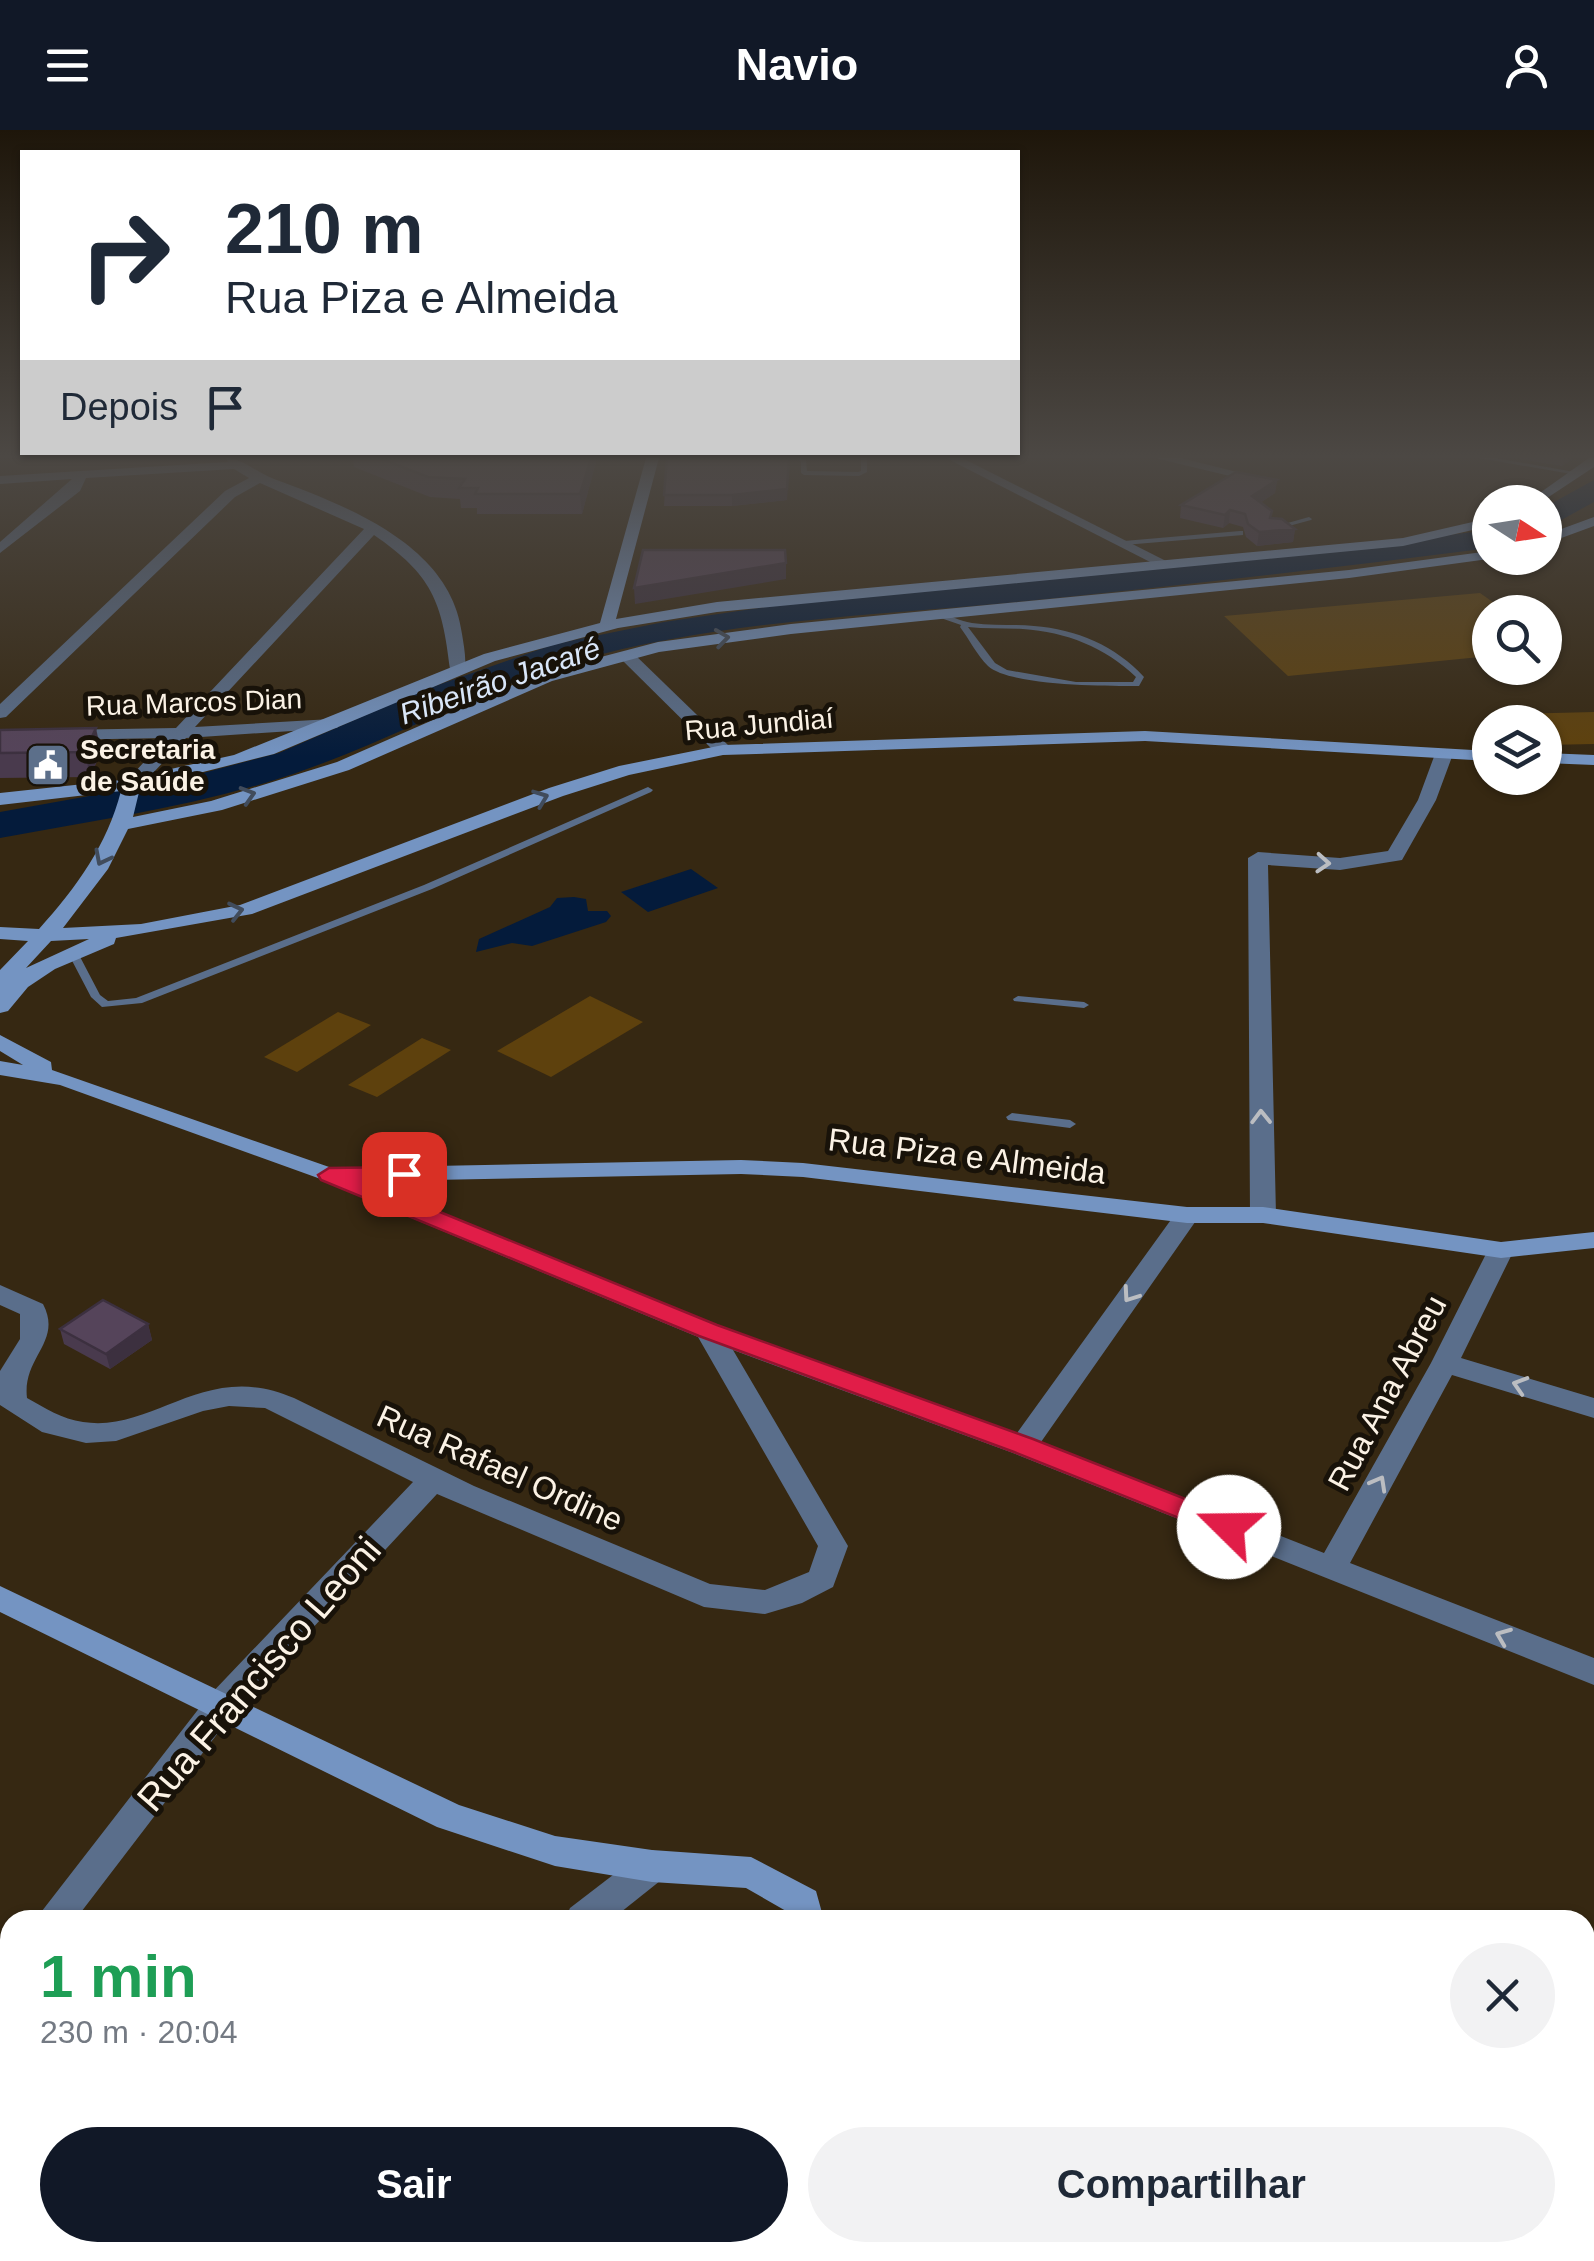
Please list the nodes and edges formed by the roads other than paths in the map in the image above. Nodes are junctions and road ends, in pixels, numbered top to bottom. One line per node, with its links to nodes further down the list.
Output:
1 (163, 557): 14 (street)
2 (346, 557): 16 (street)
3 (413, 557): 13 (street)
4 (627, 557): 10 (main road)
5 (1152, 557): 8 (street)
6 (1227, 557): 8 (main road)
7 (1472, 557): 9 (main road)
8 (1164, 563): 10 (main road)
9 (938, 614): 11 (lane); 12 (main road, one-way to 9)
10 (609, 627): 12 (main road); 13 (main road)
11 (964, 627): 11 (lane)
12 (625, 653): 18 (street); 26 (main road, one-way to 12)
13 (458, 669): 15 (main road)
14 (0, 713)
15 (331, 724): 16 (street, Rua Marcos Dian); 23 (main road)
16 (185, 732): 17 (street, Rua Marcos Dian); 23 (street)
17 (0, 736)
18 (723, 750): 19 (main road, Rua Jundiaí); 28 (main road, Rua Jundiaí, one-way to 18)
19 (1444, 754): 20 (main road, Rua Jundiaí); 43 (street, one-way to 19)
20 (1472, 755)
21 (1562, 759): 22 (main road)
22 (1594, 760)
23 (131, 790): 25 (main road); 26 (main road)
24 (648, 790): 31 (lane)
25 (0, 799)
26 (120, 821): 27 (main road, one-way to 27)
27 (85, 891): 28 (main road); 30 (main road)
28 (141, 930): 30 (main road, Rua Jundiaí); 31 (main road)
29 (0, 933): 30 (main road, Rua Jundiaí)
30 (44, 935): 32 (main road)
31 (73, 953): 35 (main road)
32 (0, 983)
33 (1018, 1000): 34 (lane)
34 (1084, 1005)
35 (0, 1006)
36 (0, 1042): 38 (main road)
37 (0, 1068): 38 (main road)
38 (65, 1079): 41 (main road)
39 (1012, 1116): 40 (lane)
40 (1070, 1124)
41 (329, 1175): 42 (main road, Rua Piza e Almeida); 47 (street)
42 (1187, 1215): 43 (main road, Rua Piza e Almeida); 50 (street, one-way to 50)
43 (1264, 1215): 45 (main road, Rua Piza e Almeida)
44 (1594, 1240): 45 (main road, Rua Piza e Almeida)
45 (1501, 1250): 48 (street, Rua Ana Abreu)
46 (0, 1294): 51 (street, Rua Rafael Ordine)
47 (708, 1330): 50 (street); 51 (street, Rua Rafael Ordine)
48 (1446, 1363): 49 (street, one-way to 48); 52 (street, Rua Ana Abreu, one-way to 48)
49 (1594, 1408)
50 (1023, 1446): 52 (street)
51 (432, 1480): 55 (street, Rua Francisco Leoni)
52 (1332, 1568): 54 (street, one-way to 52)
53 (0, 1598): 55 (main road)
54 (1594, 1672)
55 (220, 1706): 56 (main road); 57 (street, Rua Francisco Leoni)
56 (652, 1866): 58 (street); 59 (main road)
57 (61, 1910)
58 (597, 1910)
59 (804, 1910)

